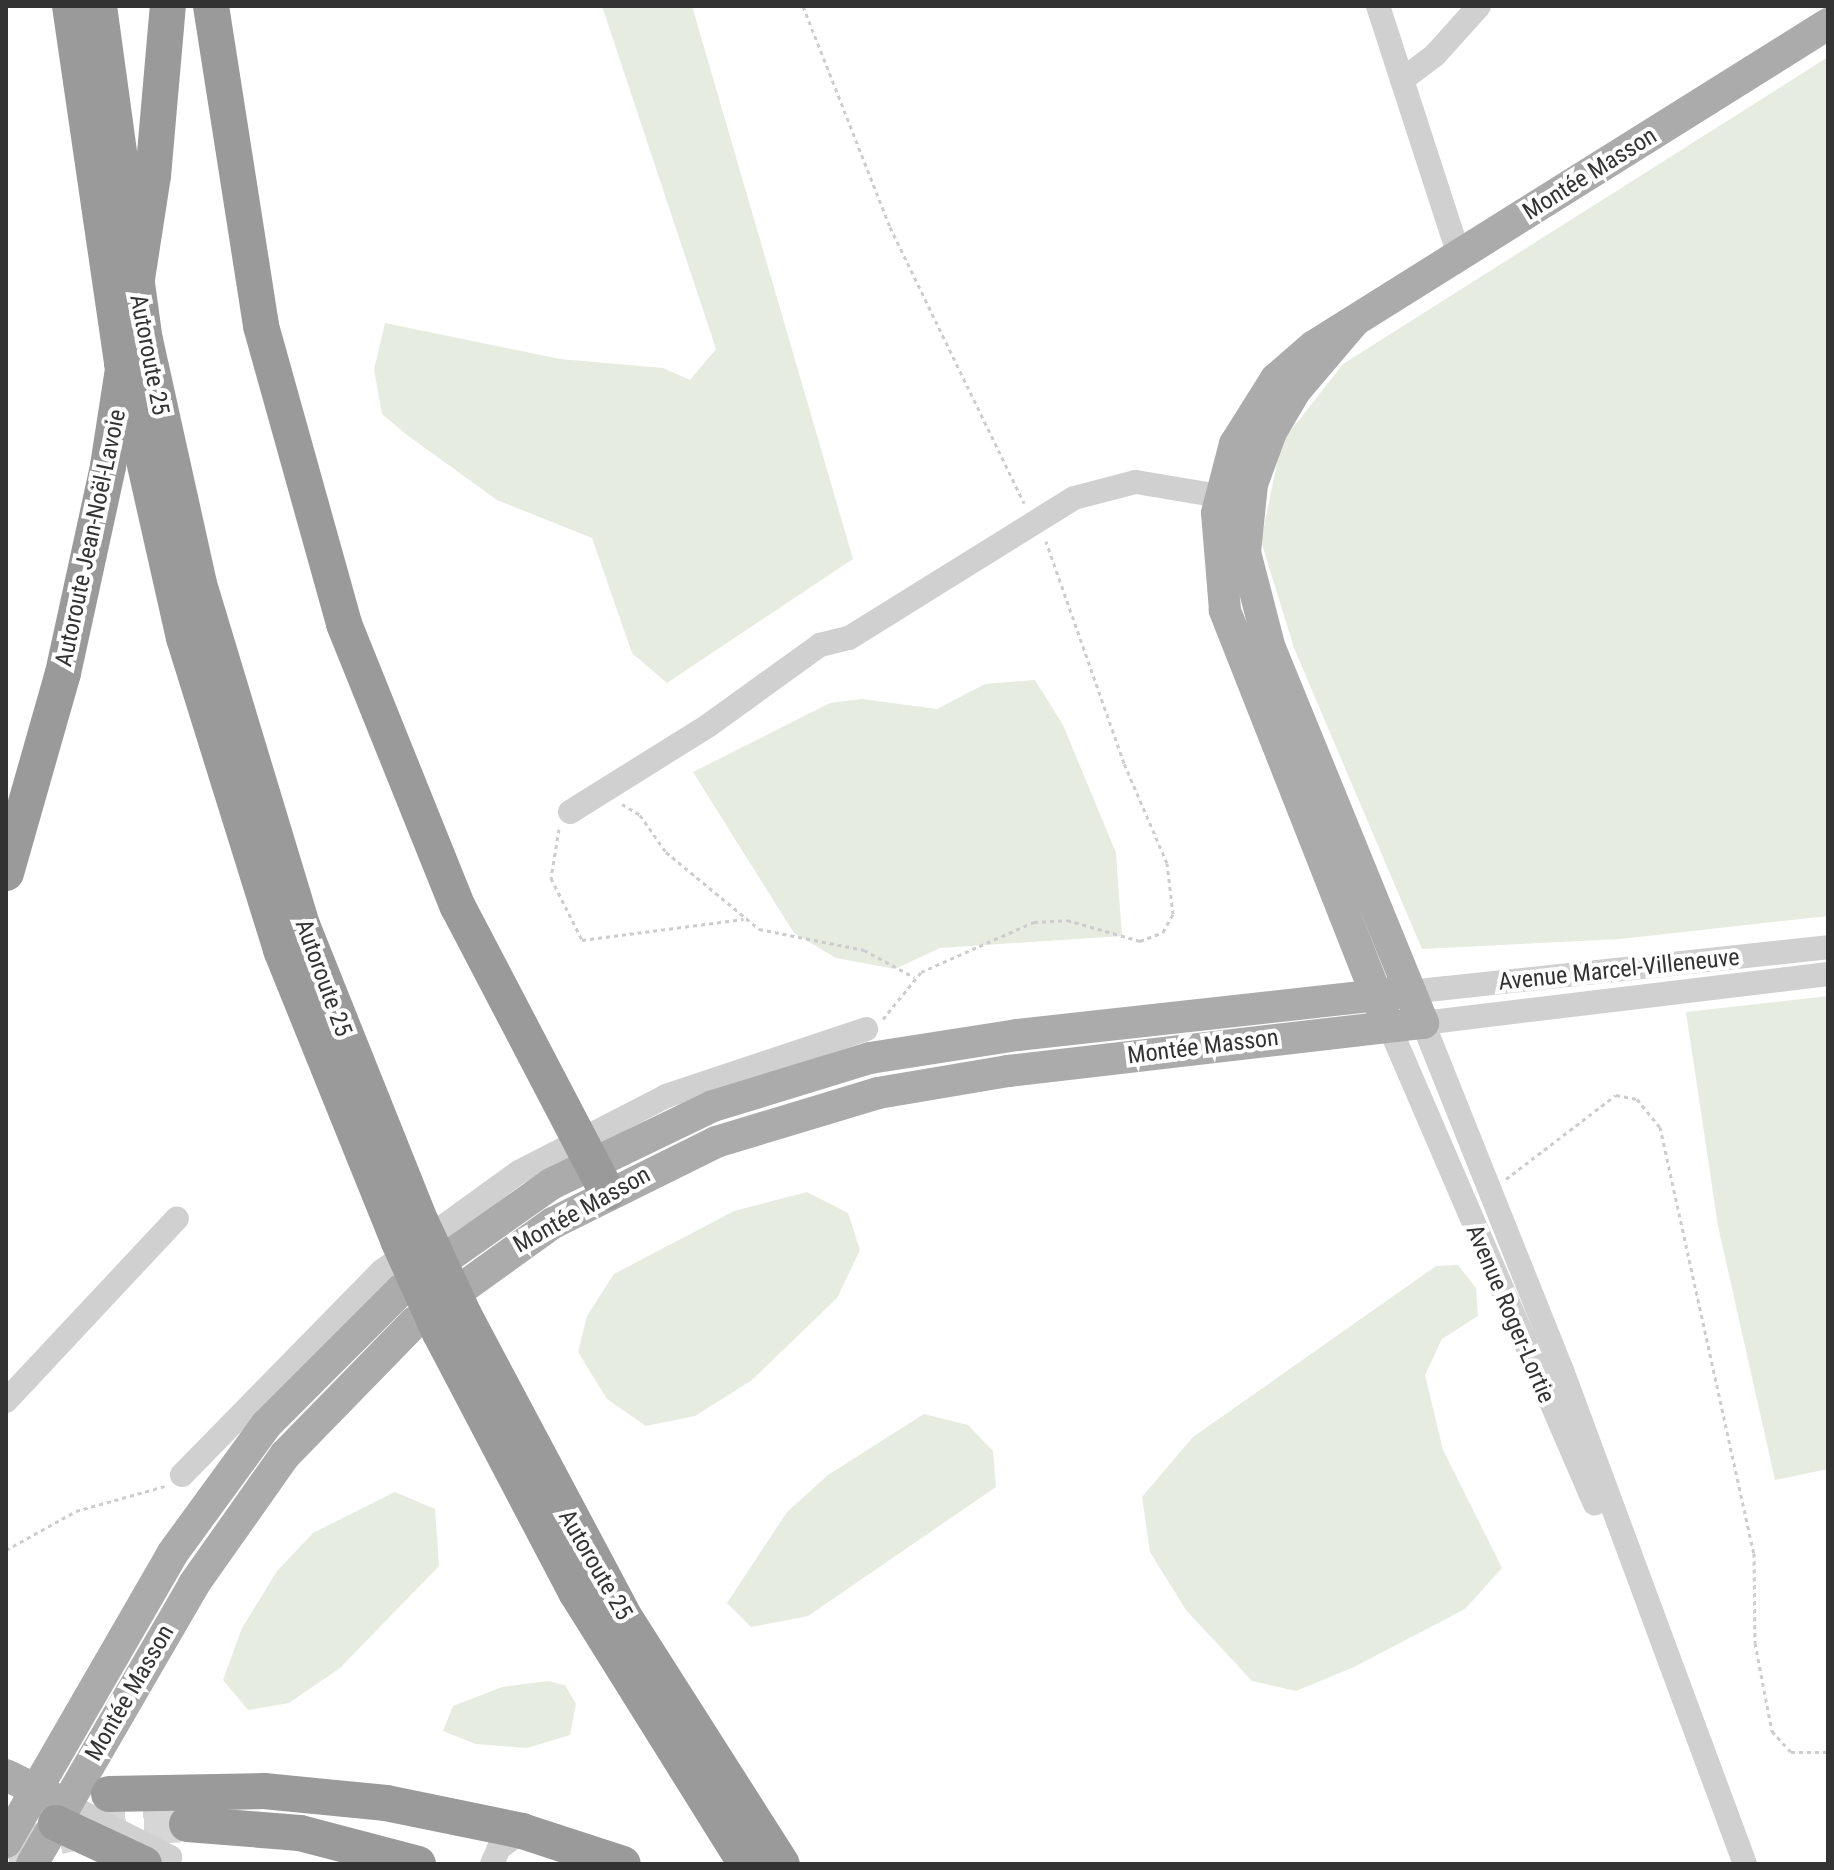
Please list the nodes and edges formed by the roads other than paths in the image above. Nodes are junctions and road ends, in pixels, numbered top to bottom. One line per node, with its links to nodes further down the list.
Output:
1 (70, 6): 22 (highway, Autoroute 25)
2 (99, 6): 22 (highway, Autoroute 25)
3 (168, 6): 12 (highway, Autoroute Jean-Noël-Lavoie, bridge)
4 (211, 6): 20 (highway)
5 (1378, 6): 8 (street)
6 (1479, 6): 8 (street)
7 (1828, 24): 9 (main road, Montée Masson)
8 (1402, 80): 9 (street)
9 (1459, 256): 10 (main road, Montée Masson)
10 (1234, 498): 11 (street); 15 (main road, Montée Masson); 16 (main road, Montée Masson)
11 (570, 812)
12 (6, 873)
13 (1828, 947): 15 (street, Avenue Marcel-Villeneuve)
14 (1828, 974): 17 (street, Avenue Marcel-Villeneuve)
15 (1409, 992): 16 (main road, Montée Masson); 17 (main road, Avenue Roger-Lortie)
16 (1377, 995): 18 (main road, Avenue Roger-Lortie); 20 (main road, Montée Masson)
17 (1423, 1023): 18 (main road, Montée Masson); 25 (street, Avenue Roger-Lortie)
18 (1389, 1026): 20 (main road, Montée Masson); 25 (street, Avenue Roger-Lortie)
19 (866, 1029): 20 (street)
20 (592, 1164): 24 (street); 29 (main road, Montée Masson)
21 (177, 1218): 23 (street)
22 (409, 1231): 26 (highway, Autoroute 25, bridge)
23 (6, 1401)
24 (182, 1475)
25 (1654, 1629): 40 (street, Avenue Roger-Lortie)
26 (628, 1652): 38 (highway, Autoroute 25); 39 (highway, Autoroute 25)
27 (6, 1775): 29 (main road)
28 (109, 1794): 31 (highway)
29 (38, 1806): 32 (main road, Montée Masson); 33 (highway); 34 (main road, Montée Masson)
30 (187, 1824): 35 (highway)
31 (522, 1831): 36 (street); 37 (highway)
32 (6, 1842)
33 (160, 1862)
34 (32, 1864)
35 (418, 1864)
36 (492, 1864)
37 (623, 1864)
38 (746, 1864)
39 (782, 1864)
40 (1745, 1864)

